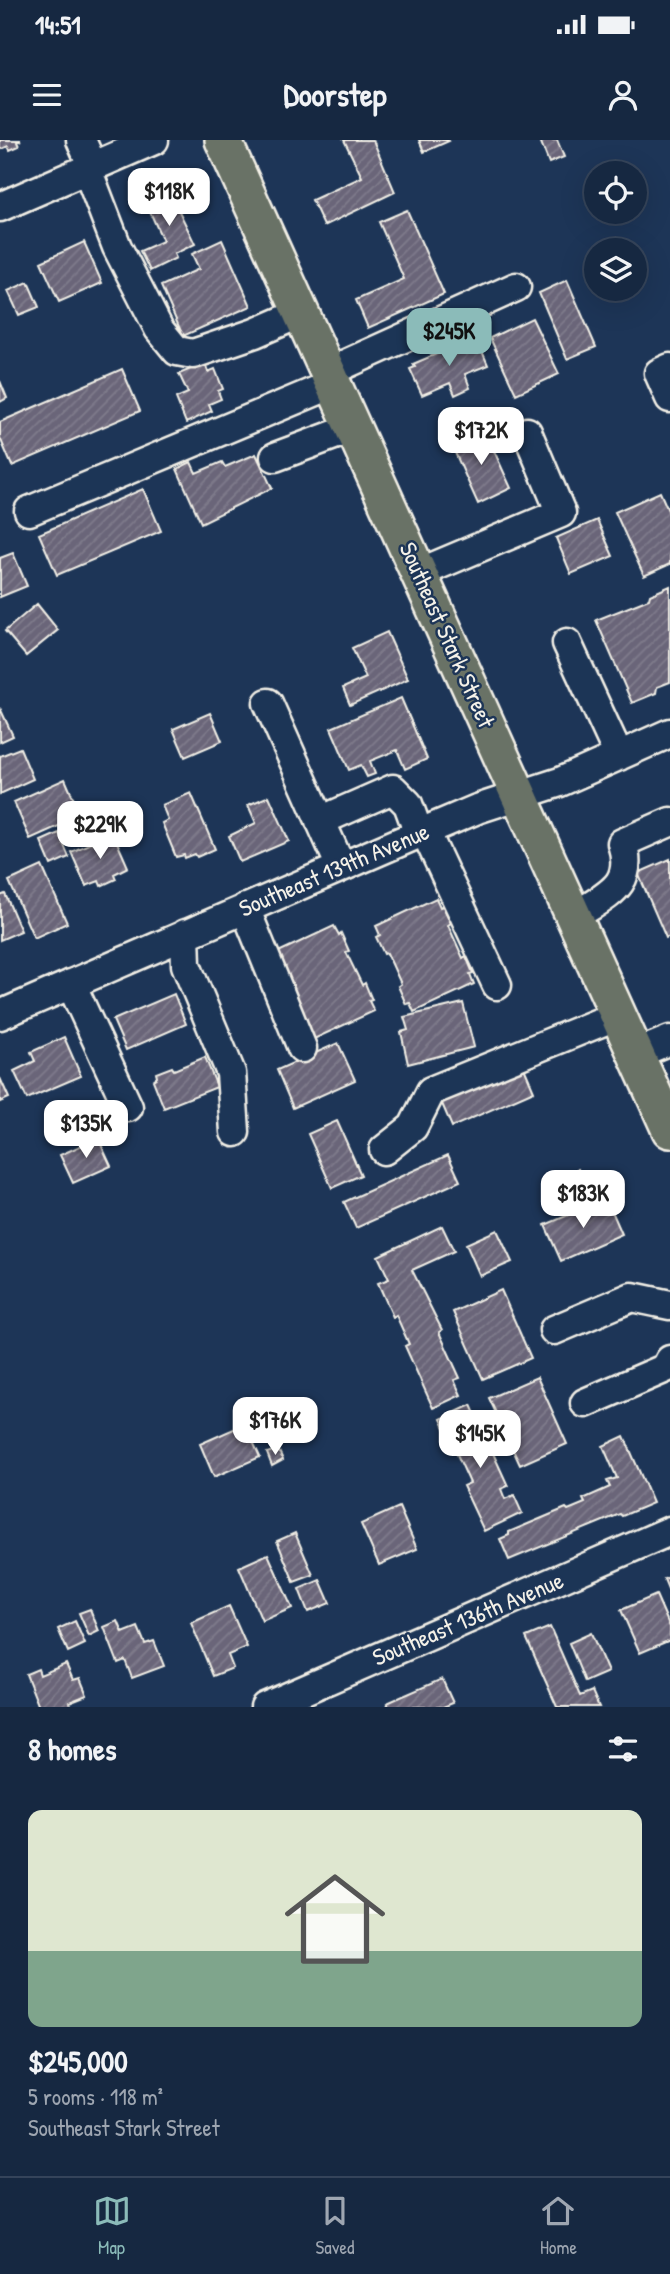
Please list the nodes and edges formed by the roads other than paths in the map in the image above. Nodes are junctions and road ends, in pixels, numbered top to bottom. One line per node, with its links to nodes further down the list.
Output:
1 (81, 140): 4 (street)
2 (155, 140): 4 (street)
3 (223, 140): 7 (main road, Southeast Stark Street)
4 (90, 168): 5 (street); 7 (street)
5 (0, 207)
6 (516, 287): 9 (street)
7 (301, 313): 9 (main road, Southeast Stark Street)
8 (670, 368): 10 (street)
9 (330, 378): 11 (main road, Southeast Stark Street); 14 (street)
10 (670, 398)
11 (353, 428): 13 (street); 15 (main road, Southeast Stark Street)
12 (527, 432): 15 (street)
13 (275, 457)
14 (29, 511)
15 (419, 573): 20 (main road, Southeast Stark Street)
16 (567, 643): 19 (street)
17 (268, 703): 21 (street)
18 (670, 733): 19 (street, Southeast 139th Avenue)
19 (619, 756): 20 (street, Southeast 139th Avenue)
20 (519, 795): 23 (street, Southeast 139th Avenue); 26 (main road, Southeast Stark Street)
21 (320, 821): 23 (street); 24 (street)
22 (670, 822): 26 (street)
23 (422, 832): 24 (street, Southeast 139th Avenue); 29 (street)
24 (341, 867): 25 (street, Southeast 139th Avenue)
25 (245, 908): 27 (street, Southeast 139th Avenue); 33 (street)
26 (574, 917): 31 (main road, Southeast Stark Street)
27 (185, 934): 28 (street, Southeast 139th Avenue); 37 (street)
28 (72, 984): 30 (street, Southeast 139th Avenue); 35 (street)
29 (497, 985)
30 (3, 1007)
31 (618, 1016): 34 (main road, Southeast Stark Street); 38 (street)
32 (670, 1040): 34 (street)
33 (302, 1048)
34 (636, 1054): 36 (main road, Southeast Stark Street)
35 (128, 1107)
36 (670, 1130)
37 (235, 1132)
38 (384, 1150)
39 (670, 1305): 40 (street)
40 (554, 1330)
41 (670, 1360): 42 (street)
42 (585, 1404)
43 (670, 1531): 44 (street, Southeast 136th Avenue)
44 (265, 1707)

